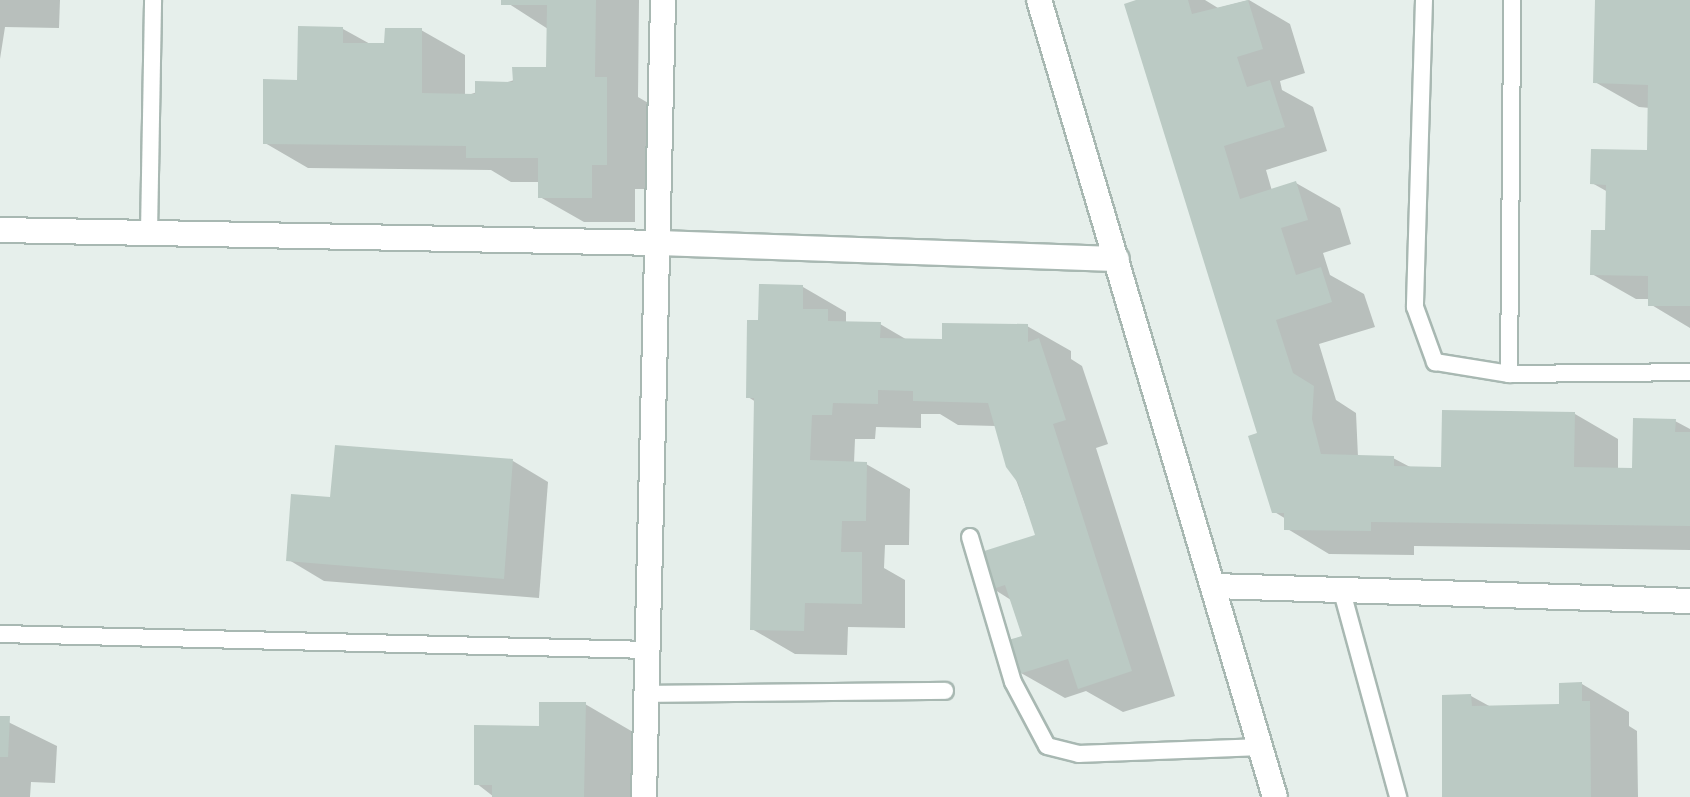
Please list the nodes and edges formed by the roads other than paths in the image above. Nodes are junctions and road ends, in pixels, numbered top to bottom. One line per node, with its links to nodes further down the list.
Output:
1 (153, 0): 7 (lane)
2 (663, 0): 8 (street)
3 (1039, 0): 9 (street)
4 (1424, 0): 11 (lane)
5 (1512, 0): 11 (lane)
6 (0, 230): 7 (street)
7 (149, 233): 8 (street)
8 (657, 243): 9 (street); 17 (street)
9 (1117, 259): 13 (street)
10 (1690, 372): 11 (lane)
11 (1509, 374)
12 (970, 537): 20 (lane)
13 (1214, 586): 14 (street); 20 (street)
14 (1341, 588): 15 (street); 23 (lane)
15 (1690, 601)
16 (0, 634): 17 (lane)
17 (648, 650): 19 (street)
18 (945, 691): 19 (lane)
19 (646, 694): 21 (street)
20 (1261, 747): 22 (street)
21 (644, 797)
22 (1275, 797)
23 (1398, 797)

